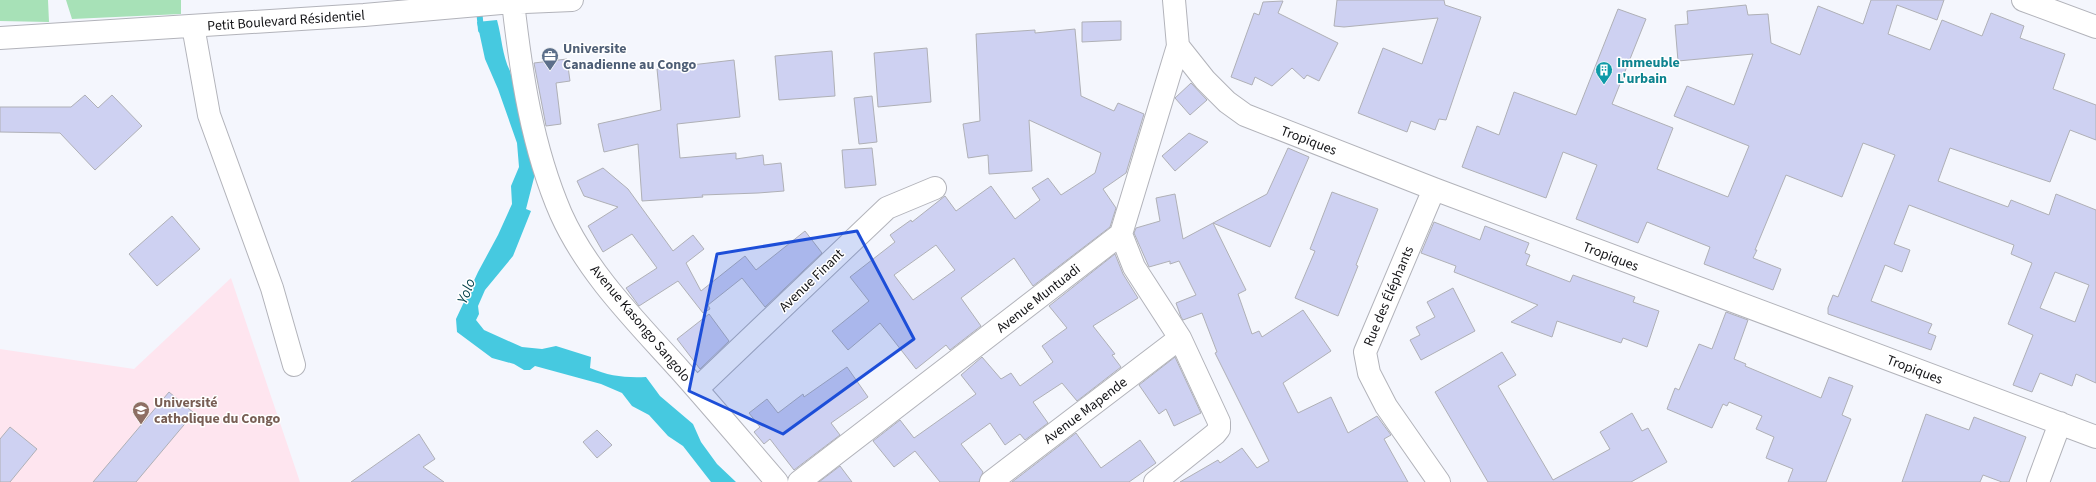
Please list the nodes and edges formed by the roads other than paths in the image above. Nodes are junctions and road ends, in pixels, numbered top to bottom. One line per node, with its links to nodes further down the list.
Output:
1 (572, 0): 3 (street, Petit Boulevard Résidentiel)
2 (2023, 0): 6 (street)
3 (507, 2): 5 (street, Petit Boulevard Résidentiel); 14 (street, Avenue Kasongo Sangolo)
4 (1175, 9): 8 (street)
5 (192, 26): 7 (street, Petit Boulevard Résidentiel); 13 (street)
6 (2096, 27)
7 (0, 38)
8 (1178, 46): 10 (street, Tropiques); 11 (street)
9 (935, 188): 14 (street, Avenue Finant)
10 (1434, 189): 15 (street, Tropiques); 21 (street, Rue des Éléphants)
11 (1121, 234): 12 (street); 18 (street, Avenue Muntuadi)
12 (1180, 338): 19 (street, Avenue Mapende); 20 (street)
13 (294, 365)
14 (697, 390): 17 (street, Avenue Kasongo Sangolo)
15 (2060, 424): 16 (street, Tropiques); 22 (street)
16 (2096, 437)
17 (777, 482)
18 (799, 482)
19 (991, 482)
20 (1155, 482)
21 (1439, 482)
22 (2038, 482)

